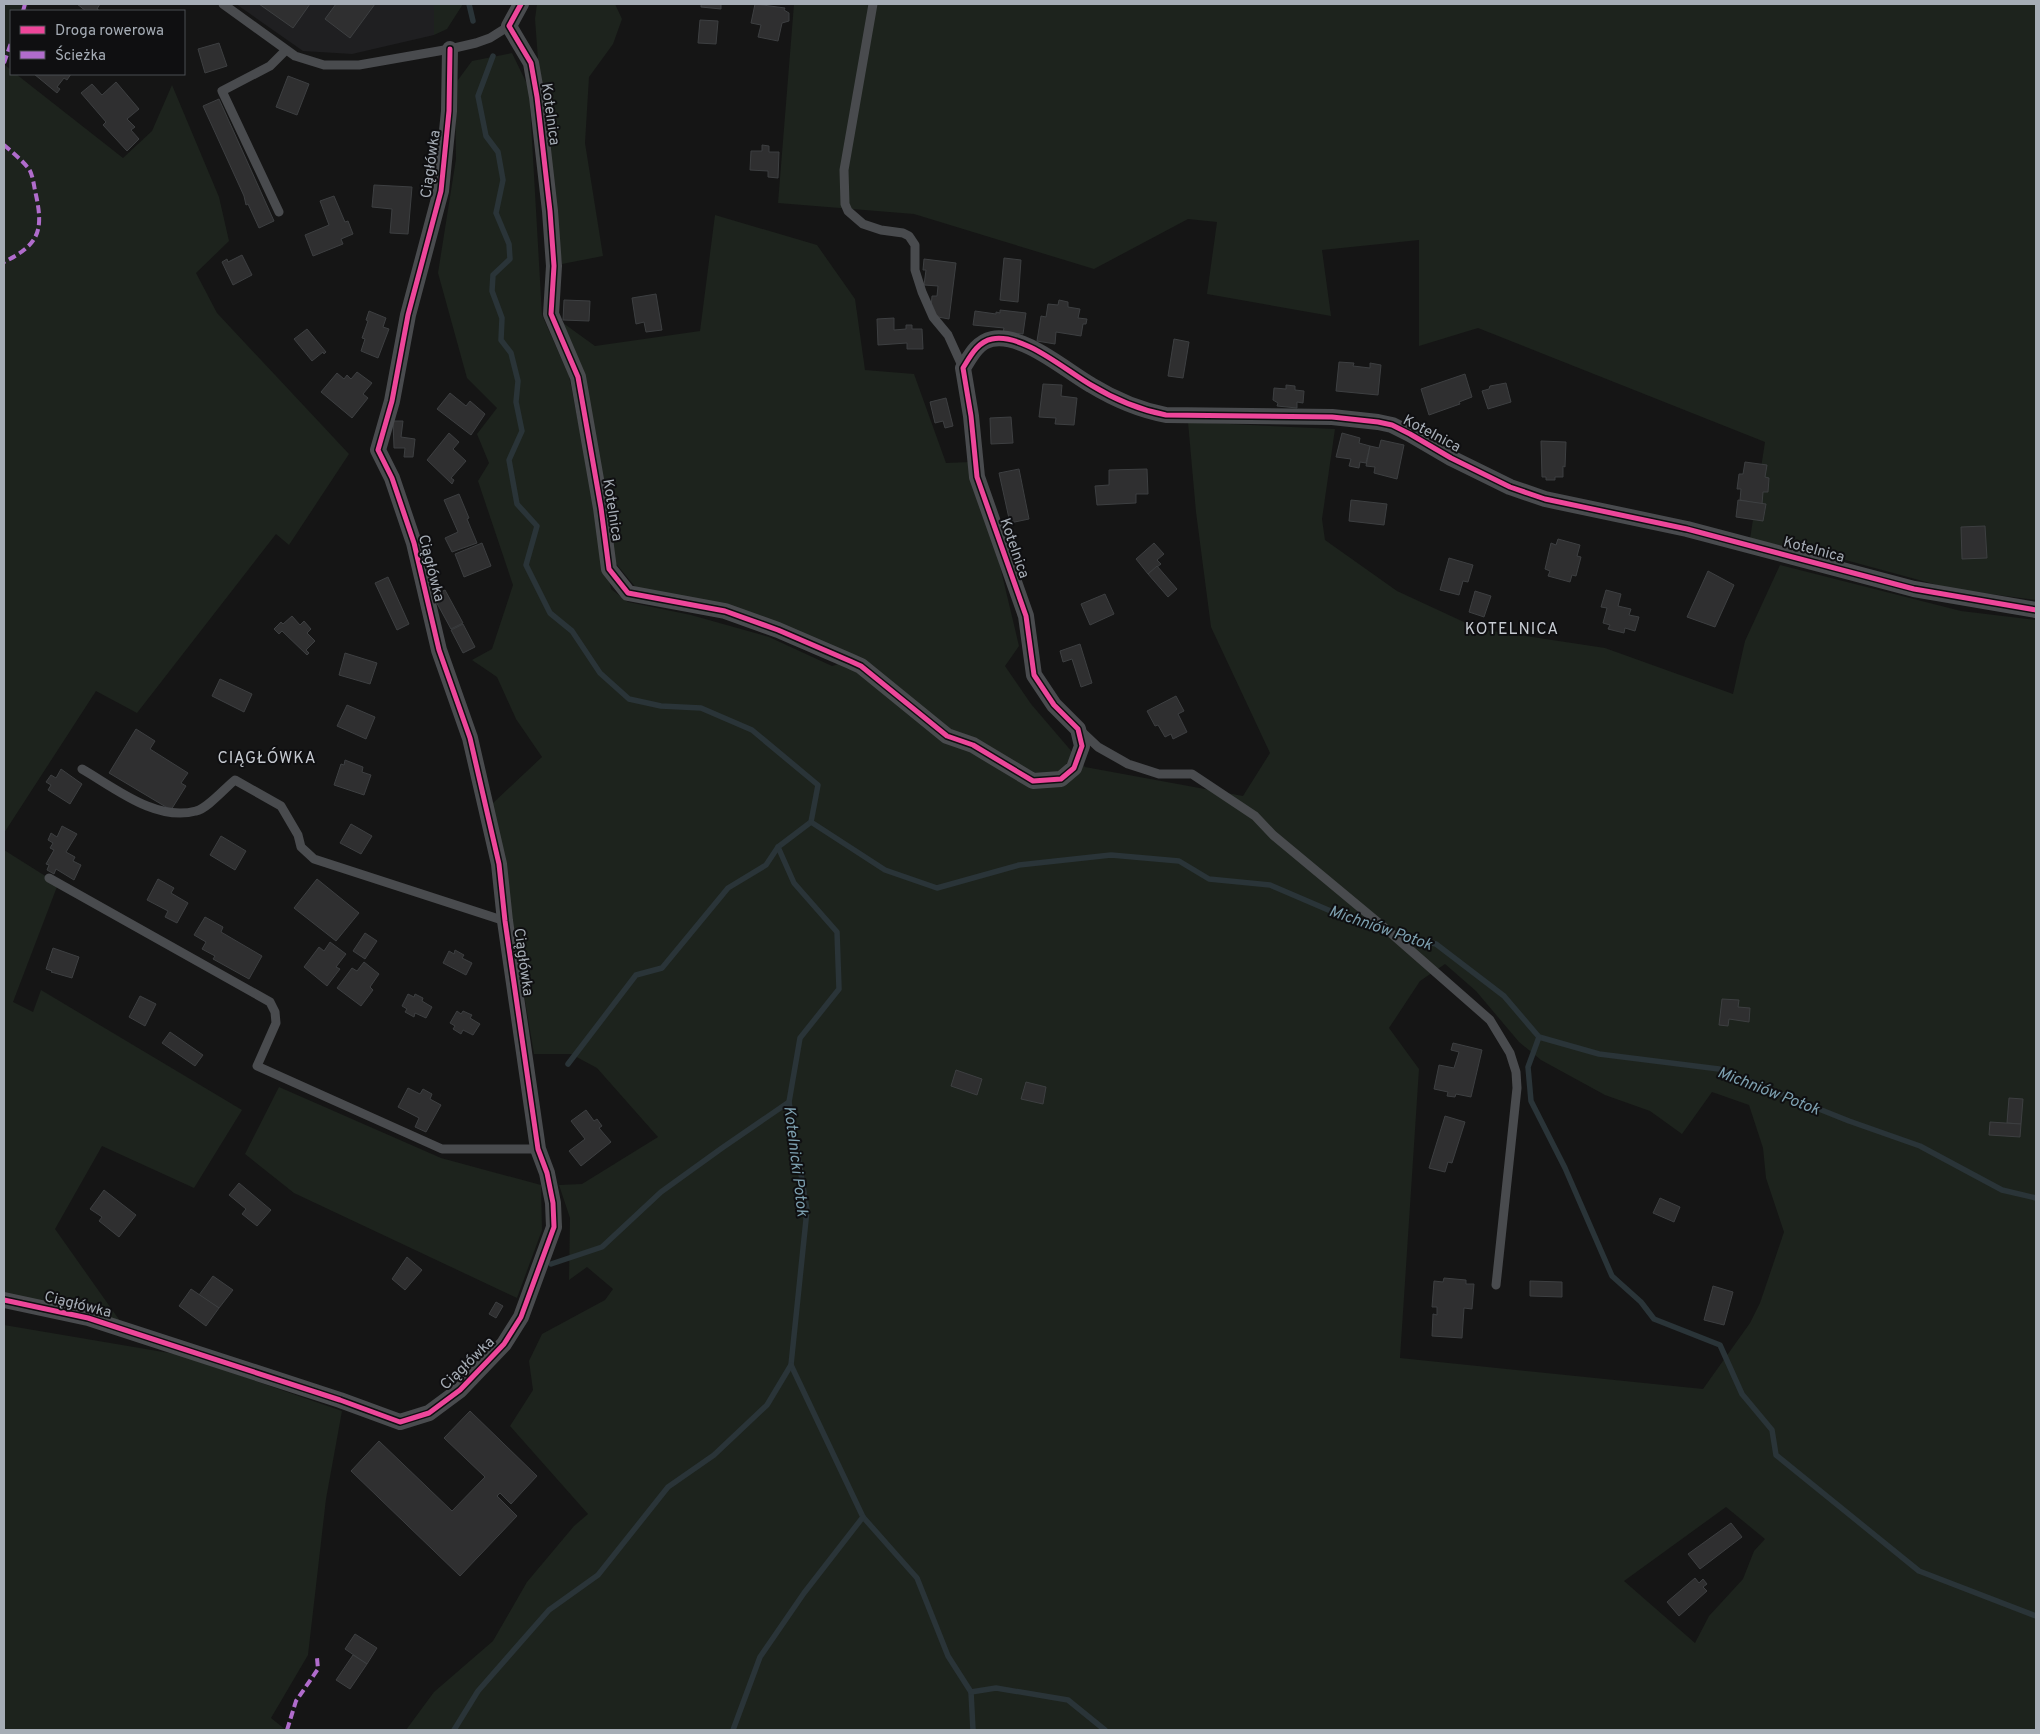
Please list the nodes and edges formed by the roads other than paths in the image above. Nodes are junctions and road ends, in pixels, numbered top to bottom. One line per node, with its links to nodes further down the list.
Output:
1 (223, 4): 6 (lane)
2 (521, 4): 4 (street)
3 (873, 4): 8 (lane)
4 (509, 26): 5 (lane); 10 (street, Kotelnica)
5 (450, 49): 6 (lane); 13 (street, Ciągłówka)
6 (286, 50): 7 (lane)
7 (279, 212)
8 (963, 368): 9 (street, Kotelnica); 10 (street, Kotelnica)
9 (2036, 610)
10 (1078, 729): 15 (lane)
11 (82, 770): 13 (lane)
12 (49, 878): 14 (lane)
13 (506, 921): 14 (street, Ciągłówka)
14 (538, 1149): 16 (street, Ciągłówka)
15 (1496, 1285)
16 (4, 1300)

